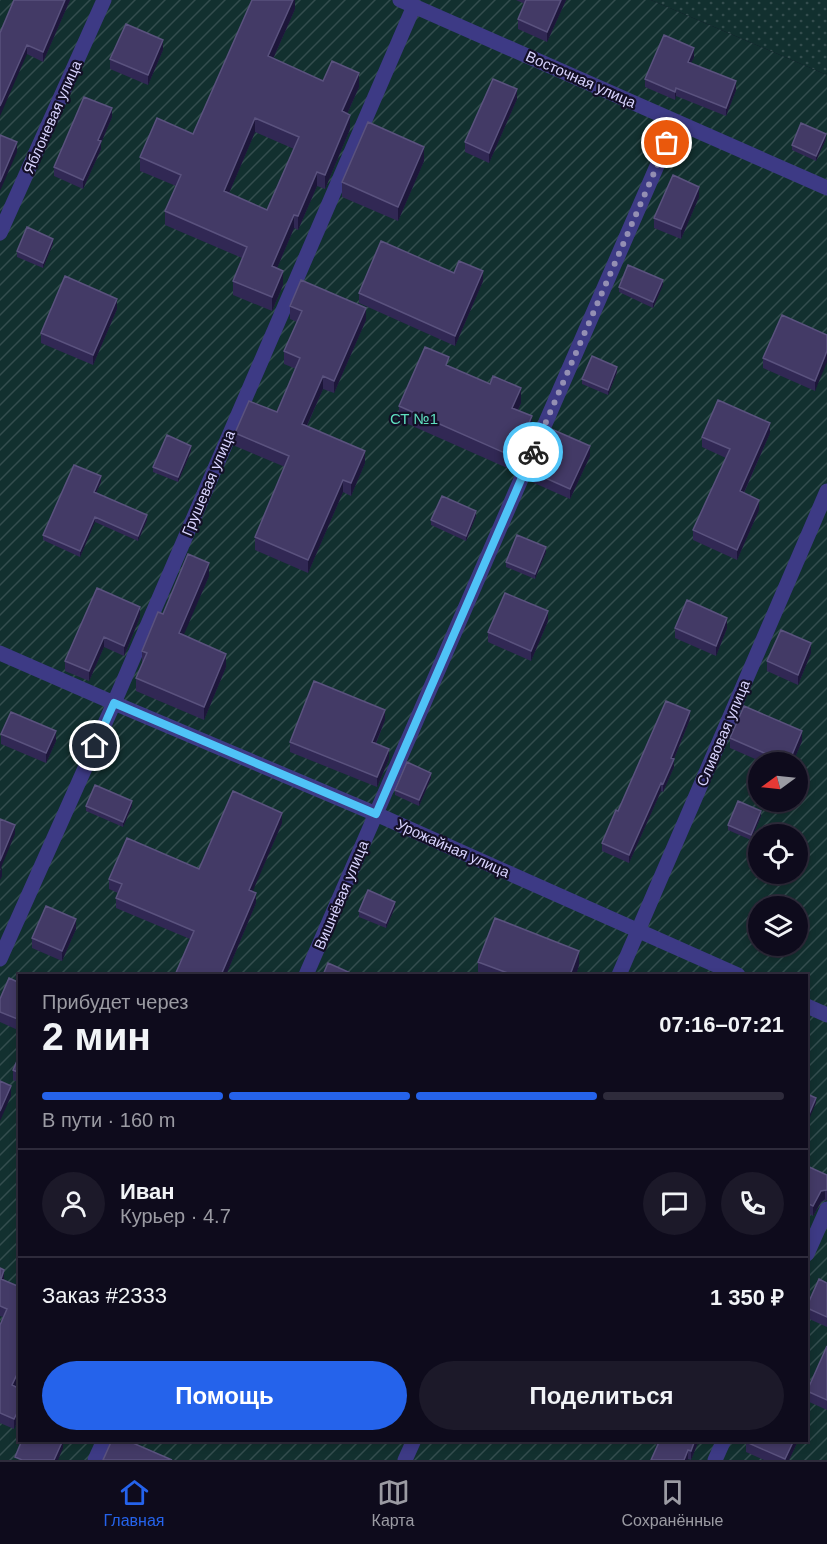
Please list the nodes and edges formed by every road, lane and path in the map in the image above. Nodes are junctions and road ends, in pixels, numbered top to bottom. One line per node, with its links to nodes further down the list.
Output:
1 (104, 0): 5 (street, Яблоневая улица)
2 (407, 3): 3 (street, Восточная улица); 8 (street, Грушевая улица)
3 (676, 122): 4 (street, Восточная улица); 9 (street, Вишнёвая улица)
4 (827, 188)
5 (0, 233)
6 (827, 491): 10 (street, Сливовая улица)
7 (0, 653): 8 (street, Урожайная улица)
8 (114, 703): 9 (street, Урожайная улица); 11 (street, Грушевая улица)
9 (376, 814): 10 (street, Урожайная улица); 12 (street, Вишнёвая улица)
10 (639, 930): 13 (street, Сливовая улица); 14 (street, Урожайная улица)
11 (0, 959)
12 (306, 974)
13 (619, 974)
14 (736, 974)
15 (808, 1006): 16 (street)
16 (827, 1015)
17 (827, 1209): 18 (street)
18 (808, 1252)
19 (103, 1442): 22 (street)
20 (413, 1442): 23 (street)
21 (723, 1442): 24 (street)
22 (95, 1460)
23 (405, 1460)
24 (716, 1460)

